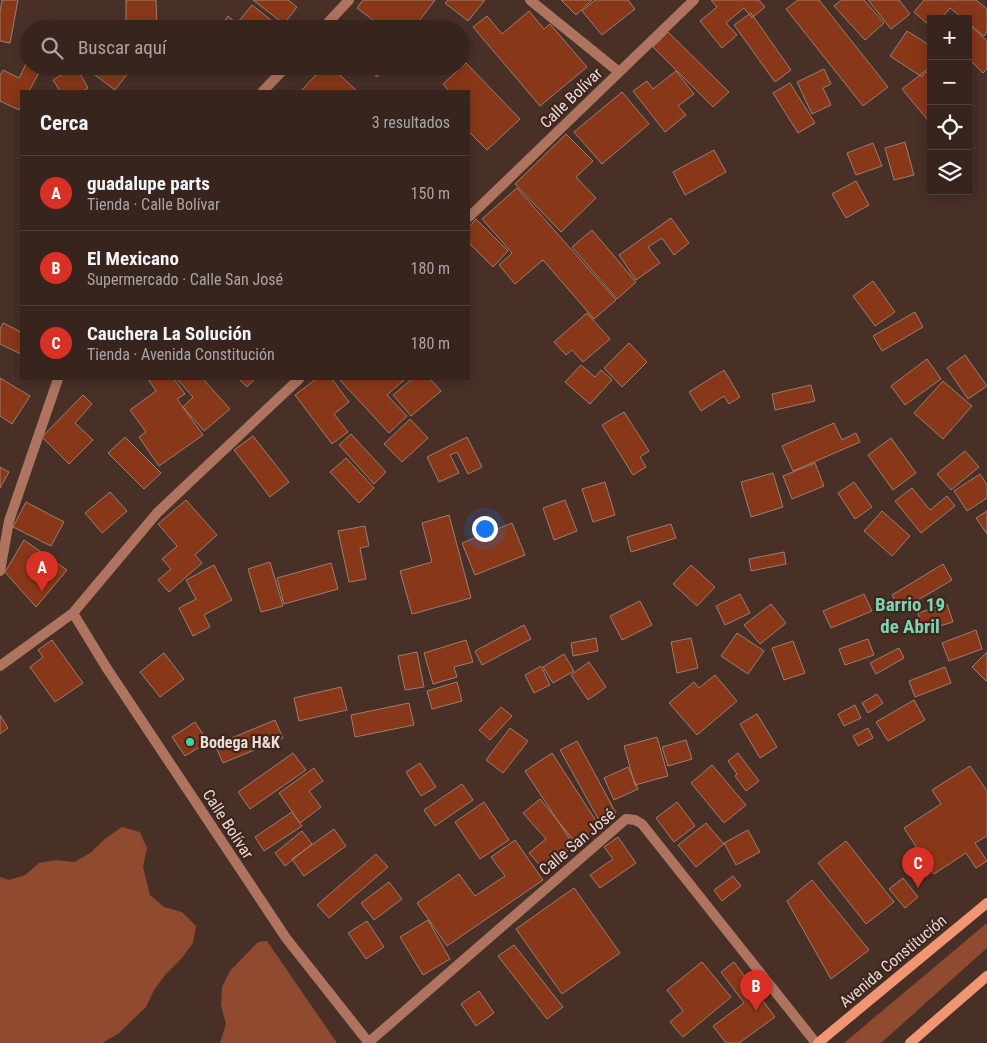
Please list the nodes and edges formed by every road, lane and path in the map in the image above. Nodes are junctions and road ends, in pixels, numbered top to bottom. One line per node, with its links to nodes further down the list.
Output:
1 (349, 0): 4 (street)
2 (530, 0): 5 (street)
3 (694, 0): 5 (street, Calle Bolívar)
4 (330, 20)
5 (619, 72): 8 (street, Calle Bolívar)
6 (278, 75): 7 (street)
7 (264, 90)
8 (470, 216)
9 (58, 380): 11 (street)
10 (299, 380): 12 (street)
11 (0, 571)
12 (72, 614): 13 (street); 16 (street, Calle Bolívar)
13 (0, 666)
14 (987, 903): 17 (main road, Avenida Constitución)
15 (987, 976): 18 (main road)
16 (369, 1042): 17 (street, Calle San José)
17 (817, 1043)
18 (910, 1043)

